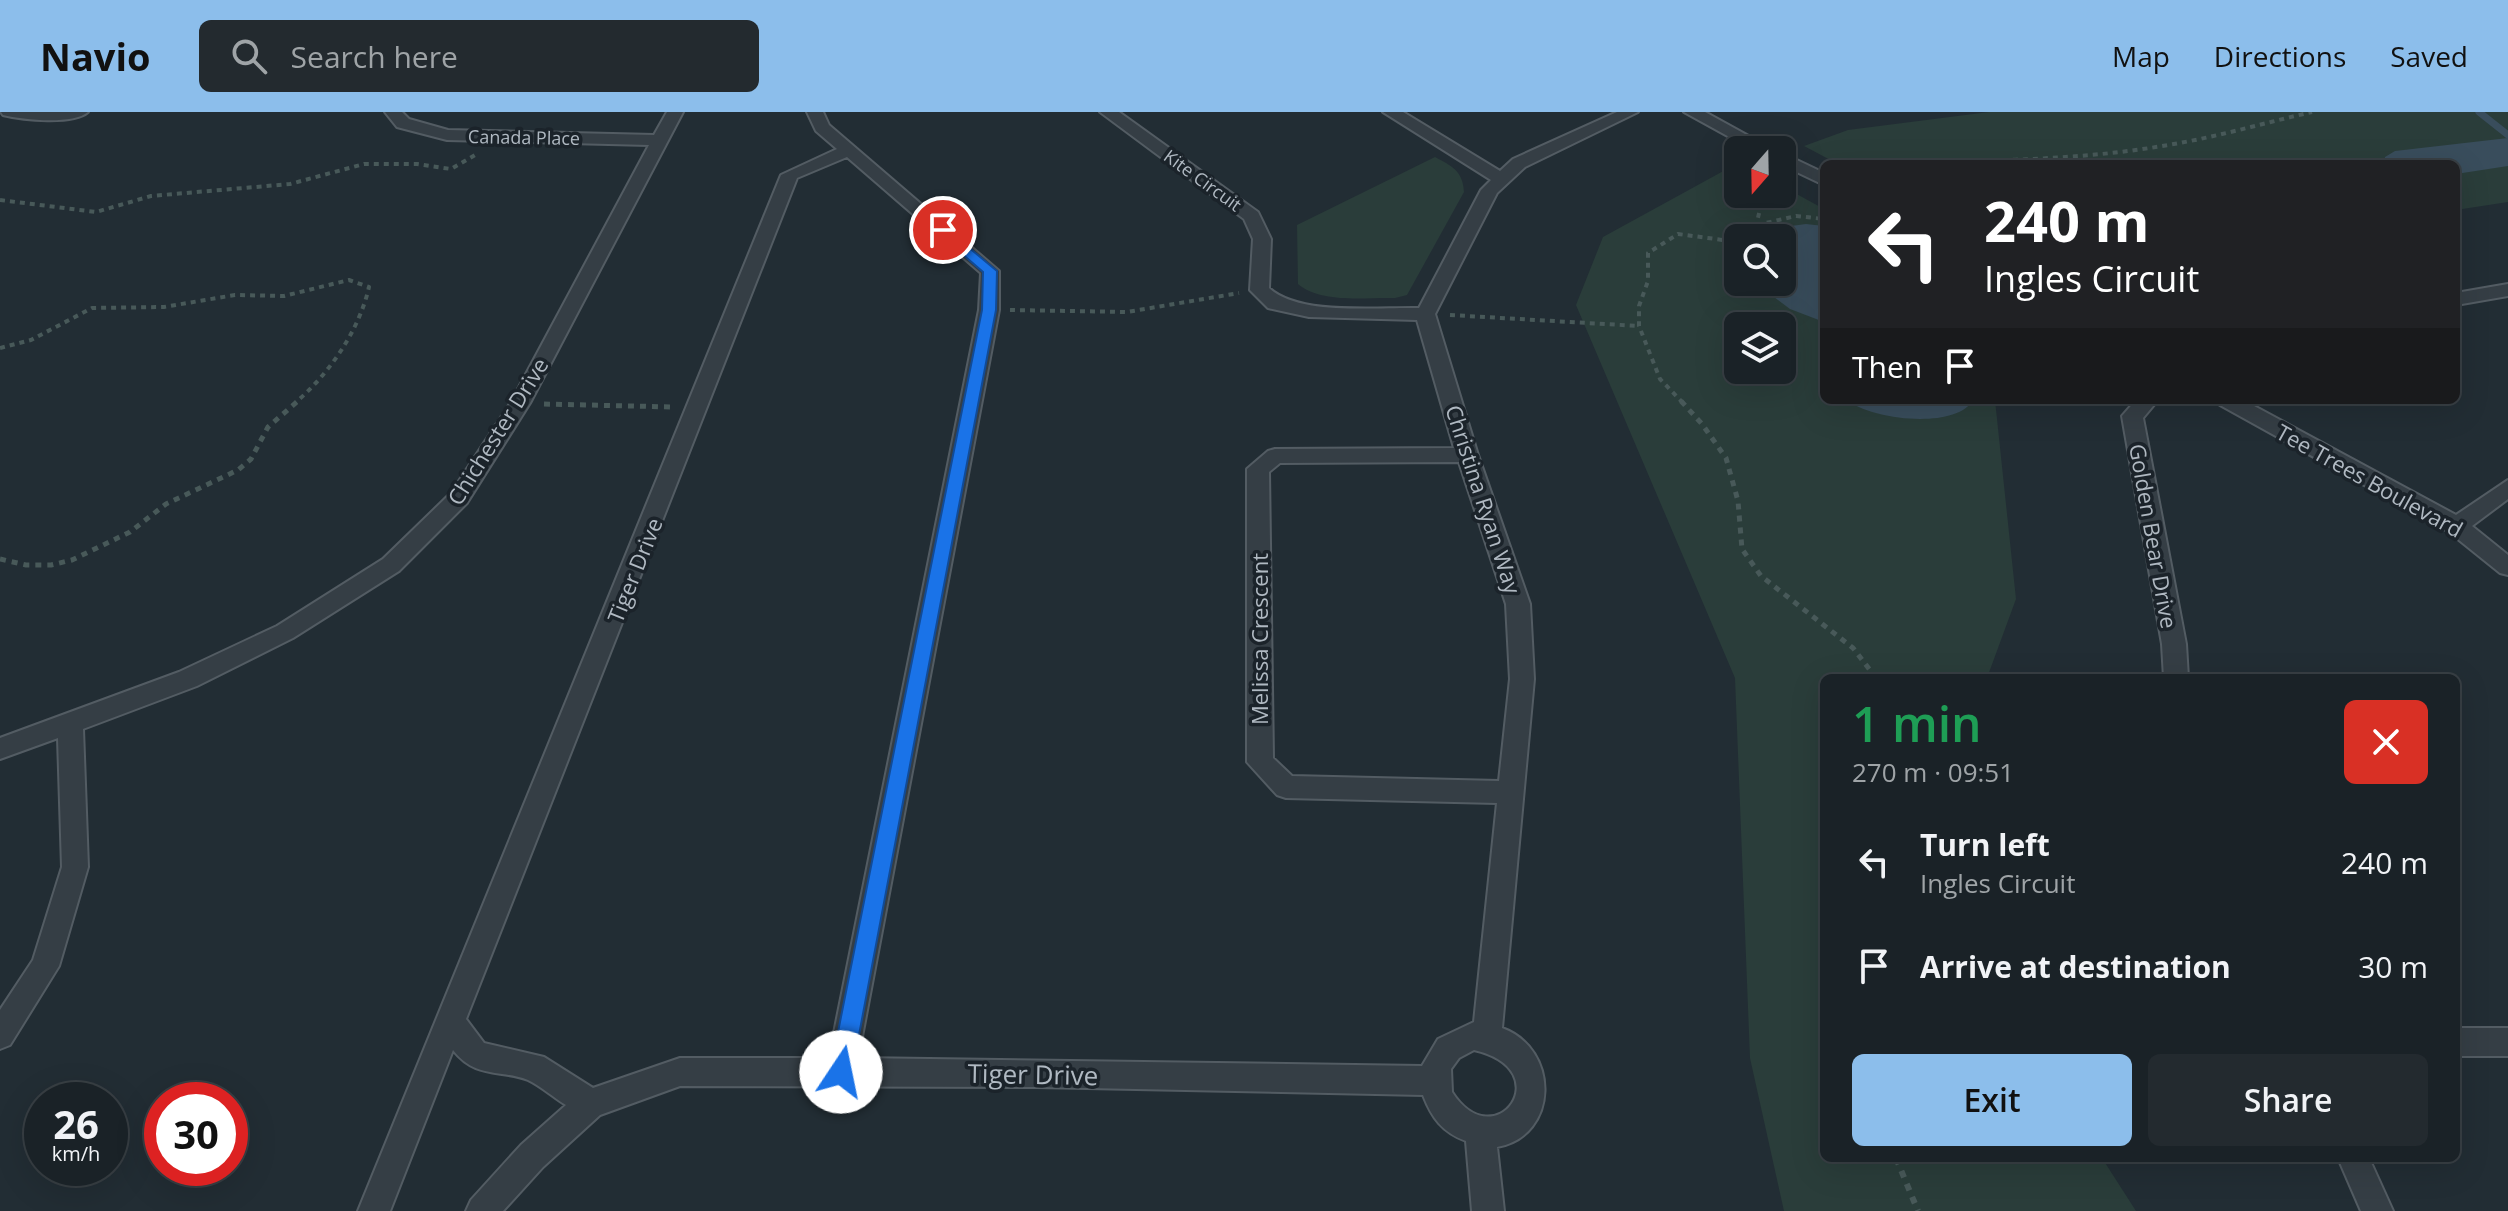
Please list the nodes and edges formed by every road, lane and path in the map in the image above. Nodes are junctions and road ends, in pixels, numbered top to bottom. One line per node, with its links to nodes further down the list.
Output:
1 (9, 112): 2 (street)
2 (80, 112)
3 (393, 112): 12 (street, Canada Place)
4 (675, 112): 12 (street, Chichester Drive)
5 (815, 112): 13 (street)
6 (1108, 112): 23 (street, Kite Circuit)
7 (1391, 112): 18 (street)
8 (1630, 112): 18 (street)
9 (1692, 112): 11 (street)
10 (2312, 112): 15 (path)
11 (1739, 136)
12 (661, 140): 30 (street, Chichester Drive)
13 (848, 150): 26 (street); 33 (street, Tiger Drive)
14 (478, 152): 19 (path)
15 (1983, 160)
16 (1796, 165): 17 (street)
17 (1820, 178)
18 (1501, 179): 27 (street)
19 (0, 200)
20 (1820, 219): 21 (path)
21 (1764, 224)
22 (1724, 240): 28 (path)
23 (1259, 290): 26 (path); 27 (street)
24 (2508, 290): 25 (street)
25 (2460, 298)
26 (989, 310): 49 (street)
27 (1425, 314): 28 (path); 34 (street, Christina Ryan Way)
28 (1639, 326): 39 (path)
29 (0, 348): 37 (path)
30 (520, 403): 33 (path); 41 (street, Chichester Drive)
31 (2144, 404): 40 (street, Golden Bear Drive)
32 (2234, 404): 36 (street, Tee Trees Boulevard)
33 (699, 408): 44 (street, Tiger Drive)
34 (1467, 455): 43 (street, Christina Ryan Way); 43 (street, Melissa Crescent)
35 (2508, 488): 36 (street)
36 (2457, 526): 38 (street, Tee Trees Boulevard)
37 (0, 559)
38 (2508, 567)
39 (1873, 674)
40 (2176, 674)
41 (70, 724): 42 (street, Chichester Drive); 45 (street)
42 (0, 749)
43 (1511, 792): 46 (street, Christina Ryan Way)
44 (450, 1022): 51 (street); 55 (street, Tiger Drive)
45 (0, 1035)
46 (1487, 1037): 50 (street); 52 (street)
47 (2460, 1042): 48 (street)
48 (2508, 1042)
49 (841, 1072): 50 (street, Tiger Drive); 51 (street, Tiger Drive)
50 (1434, 1081): 52 (street)
51 (590, 1104): 56 (street, Tiger Drive)
52 (1480, 1131): 57 (street)
53 (1898, 1162): 58 (path)
54 (2355, 1162): 59 (street)
55 (374, 1211)
56 (482, 1211)
57 (1488, 1211)
58 (1918, 1211)
59 (2377, 1211)

